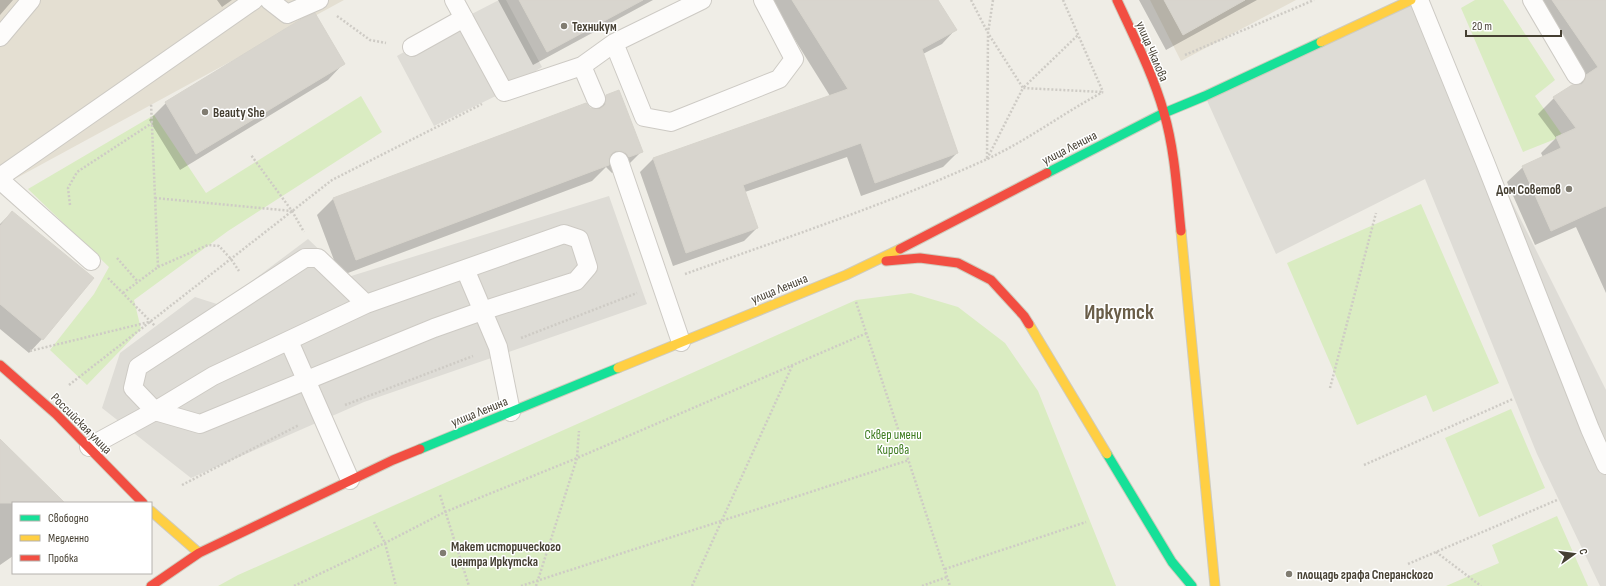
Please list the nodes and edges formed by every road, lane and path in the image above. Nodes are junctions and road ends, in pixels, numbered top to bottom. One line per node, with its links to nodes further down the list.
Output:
1 (32, 0): 19 (lane)
2 (254, 0): 24 (lane)
3 (269, 0): 15 (lane)
4 (454, 0): 16 (lane)
5 (702, 0): 20 (lane)
6 (764, 0): 20 (lane)
7 (971, 0): 17 (path)
8 (993, 0): 17 (path)
9 (1063, 0): 18 (path)
10 (1117, 0): 30 (main road, улица Чкалова)
11 (1314, 0): 22 (path)
12 (1411, 0): 30 (main road, улица Ленина)
13 (1419, 0): 72 (lane)
14 (1532, 0): 25 (lane)
15 (318, 1): 21 (path)
16 (464, 18): 21 (lane); 27 (lane)
17 (988, 33): 26 (path); 33 (path)
18 (1078, 35): 26 (path); 28 (path)
19 (0, 37)
20 (614, 43): 23 (lane)
21 (412, 47)
22 (1185, 55)
23 (582, 66): 27 (lane); 29 (lane)
24 (150, 71): 31 (path); 35 (lane)
25 (1576, 75)
26 (1023, 88): 28 (path); 33 (path)
27 (504, 92): 38 (path)
28 (1103, 92): 33 (path)
29 (596, 99)
30 (1164, 113): 43 (main road, улица Ленина); 100 (main road, улица Чкалова)
31 (152, 123): 36 (path); 37 (path)
32 (251, 155): 38 (path)
33 (987, 160): 47 (path)
34 (619, 161): 47 (lane)
35 (3, 171): 42 (lane)
36 (155, 198): 38 (path); 44 (path)
37 (74, 210)
38 (292, 211): 41 (path)
39 (1376, 213): 62 (path)
40 (114, 254): 46 (path)
41 (231, 259): 44 (path); 52 (path)
42 (91, 261): 48 (path)
43 (875, 262): 55 (main road, улица Ленина); 99 (main road)
44 (158, 267): 46 (path)
45 (465, 269): 50 (lane); 51 (lane); 51 (lane)
46 (138, 282): 48 (path)
47 (661, 284): 55 (lane); 56 (path)
48 (123, 294): 52 (path)
49 (856, 300): 53 (path)
50 (366, 304): 54 (lane); 64 (lane)
51 (482, 311): 56 (lane); 60 (lane)
52 (151, 321): 57 (path); 61 (path)
53 (867, 333): 58 (path); 70 (path)
54 (289, 340): 60 (lane); 64 (lane)
55 (681, 342): 65 (main road, улица Ленина)
56 (498, 347): 65 (lane); 66 (path)
57 (30, 351)
58 (793, 364): 69 (path); 80 (path)
59 (0, 365): 68 (main road, Российская улица)
60 (306, 381): 64 (lane); 66 (lane)
61 (69, 385)
62 (1330, 388)
63 (1513, 399): 71 (path)
64 (155, 411): 68 (lane)
65 (511, 412): 73 (main road, улица Ленина)
66 (321, 414): 73 (lane); 74 (path)
67 (579, 431): 69 (path)
68 (89, 447): 77 (main road, Российская улица)
69 (577, 458): 79 (path); 89 (path)
70 (909, 460): 80 (path); 87 (path)
71 (1364, 465)
72 (1606, 465)
73 (350, 480): 85 (main road, улица Ленина)
74 (182, 485)
75 (440, 495): 79 (path)
76 (1556, 500): 84 (path)
77 (142, 502)
78 (152, 511): 85 (main road)
79 (446, 512): 83 (path); 93 (path)
80 (722, 520): 89 (path); 96 (path)
81 (374, 522): 83 (path)
82 (1086, 522): 87 (path)
83 (385, 543): 91 (path); 92 (path)
84 (1436, 552): 86 (path); 101 (path)
85 (198, 553): 90 (main road, улица Ленина)
86 (1408, 564)
87 (945, 569): 88 (path)
88 (947, 577): 97 (path); 98 (path)
89 (538, 580): 94 (path); 95 (path)
90 (151, 586)
91 (294, 586)
92 (396, 586)
93 (469, 586)
94 (521, 586)
95 (536, 586)
96 (692, 586)
97 (922, 586)
98 (950, 586)
99 (1192, 586)
100 (1215, 586)
101 (1481, 586)

